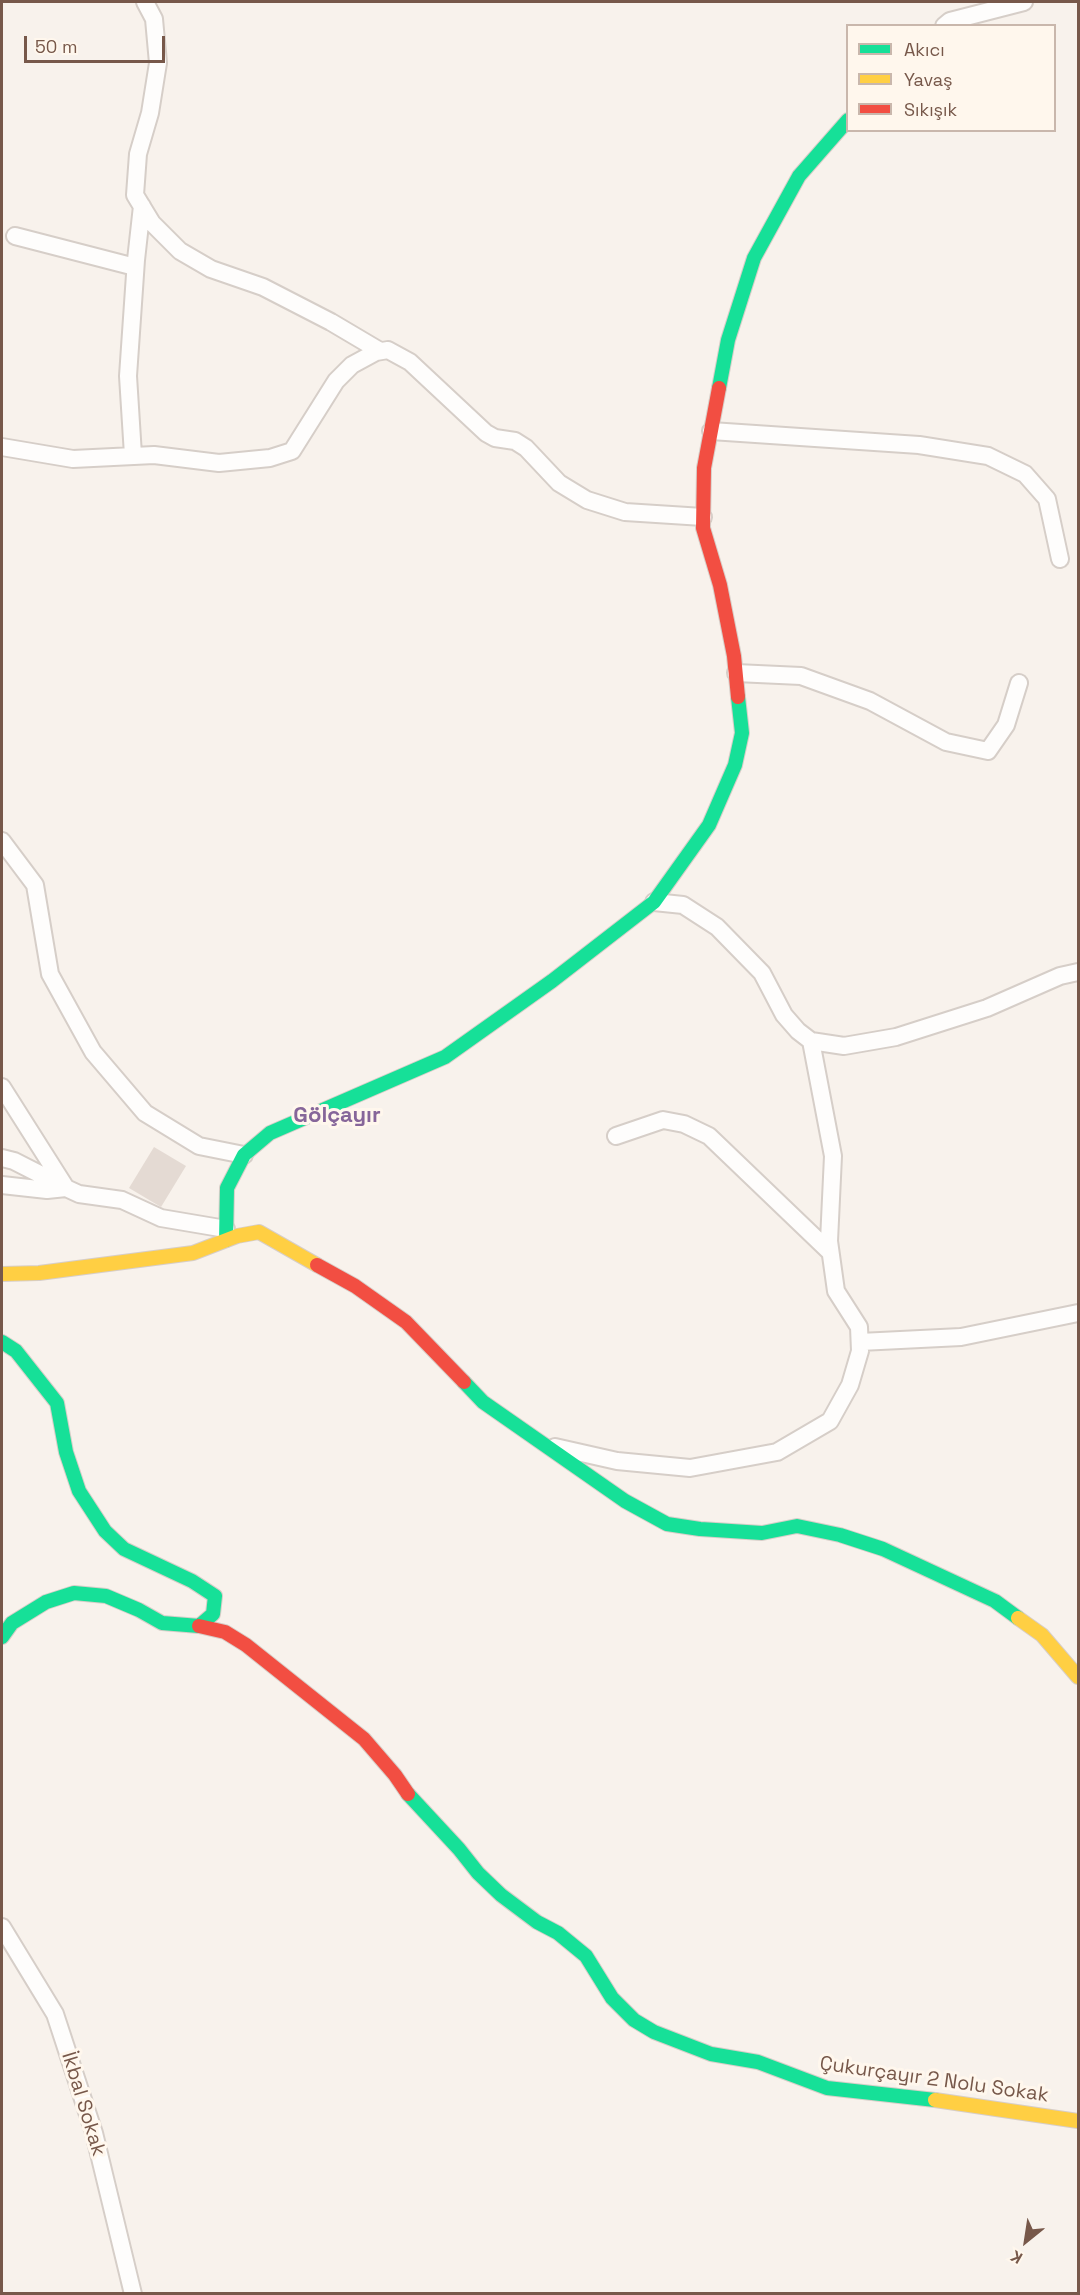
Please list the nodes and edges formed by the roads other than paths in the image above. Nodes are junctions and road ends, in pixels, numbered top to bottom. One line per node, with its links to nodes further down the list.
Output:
1 (145, 2): 5 (street)
2 (1024, 2): 3 (street)
3 (946, 24)
4 (846, 122): 9 (street)
5 (142, 207): 7 (street); 8 (street)
6 (15, 236): 7 (street)
7 (135, 267): 11 (street)
8 (380, 351): 11 (street); 12 (street)
9 (711, 431): 12 (street); 13 (street)
10 (2, 447): 11 (street)
11 (133, 455)
12 (703, 517): 14 (street)
13 (1060, 559)
14 (736, 673): 15 (street); 17 (street)
15 (1019, 683)
16 (2, 841): 22 (street)
17 (654, 902): 19 (street); 22 (street)
18 (1078, 972): 19 (street)
19 (812, 1041): 27 (street)
20 (2, 1087): 25 (street)
21 (616, 1136): 27 (street)
22 (244, 1155): 26 (street)
23 (2, 1158): 25 (street)
24 (2, 1185): 25 (street)
25 (66, 1188): 26 (street)
26 (226, 1234): 28 (street); 32 (street)
27 (830, 1252): 31 (street)
28 (2, 1274)
29 (1078, 1313): 31 (street)
30 (2, 1342): 33 (street)
31 (860, 1342): 32 (street)
32 (543, 1444): 35 (street)
33 (199, 1626): 34 (street, Çukurçayır 2 Nolu Sokak); 37 (street, Çukurçayır 2 Nolu Sokak)
34 (2, 1637)
35 (1078, 1677)
36 (2, 1927): 38 (street, İkbal Sokak)
37 (1078, 2121)
38 (133, 2294)

